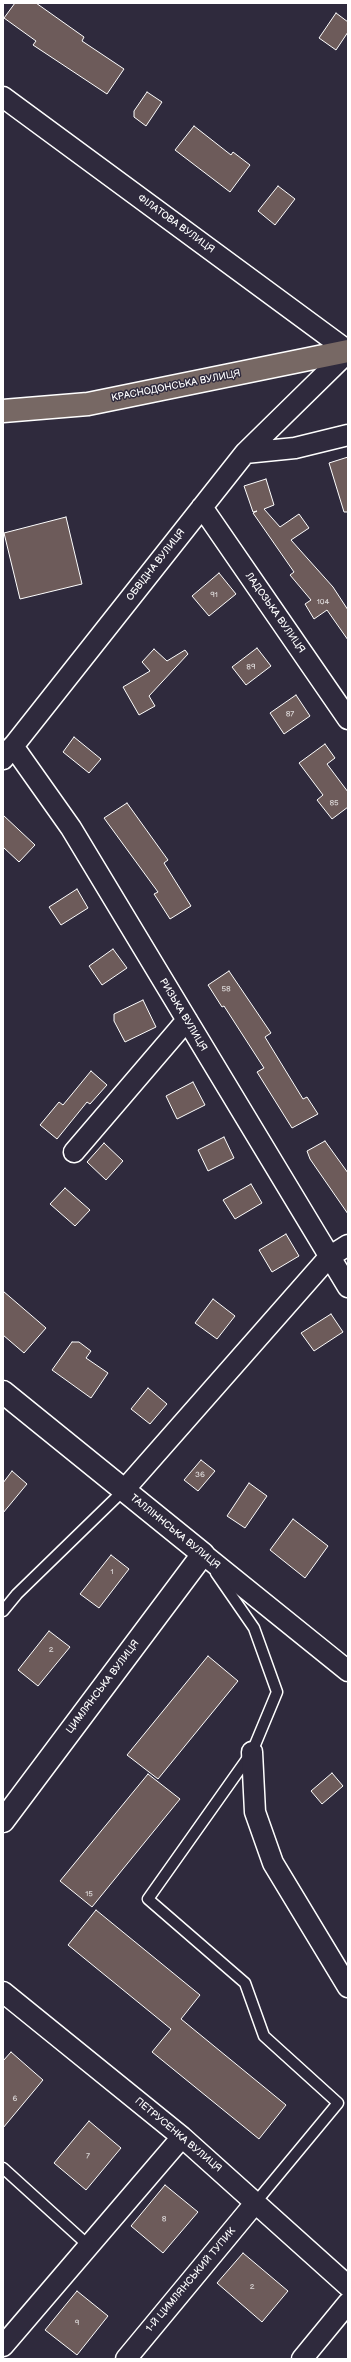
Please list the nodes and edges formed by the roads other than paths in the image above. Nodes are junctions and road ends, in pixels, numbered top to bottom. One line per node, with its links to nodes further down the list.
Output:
1 (3, 97): 2 (street, ФІЛАТОВА ВУЛИЦЯ)
2 (348, 351): 3 (main road, КРАСНОДОНСЬКА ВУЛИЦЯ); 5 (street, ОБВІДНА ВУЛИЦЯ)
3 (3, 411)
4 (348, 435): 5 (street)
5 (245, 453): 6 (street, ОБВІДНА ВУЛИЦЯ)
6 (202, 507): 7 (street, ЛАДОЗЬКА ВУЛИЦЯ); 8 (street, ОБВІДНА ВУЛИЦЯ)
7 (348, 719)
8 (8, 753): 9 (street, РИЗЬКА ВУЛИЦЯ)
9 (187, 1020): 10 (street); 12 (street, РИЗЬКА ВУЛИЦЯ)
10 (74, 1152)
11 (348, 1245): 12 (street)
12 (329, 1257): 13 (street, РИЗЬКА ВУЛИЦЯ); 15 (street)
13 (348, 1287)
14 (3, 1392): 15 (street, ТАЛЛІННСЬКА ВУЛИЦЯ)
15 (124, 1490): 16 (street, ТАЛЛІННСЬКА ВУЛИЦЯ); 17 (lane)
16 (203, 1554): 18 (street, ТАЛЛІННСЬКА ВУЛИЦЯ); 19 (lane); 20 (street, ЦИМЛЯНСЬКА ВУЛИЦЯ)
17 (3, 1611)
18 (348, 1671)
19 (252, 1752): 21 (street); 25 (lane)
20 (3, 1821)
21 (348, 1988)
22 (3, 1992): 23 (street, ПЕТРУСЕНКА ВУЛИЦЯ)
23 (182, 2137): 25 (street, ПЕТРУСЕНКА ВУЛИЦЯ); 26 (street)
24 (3, 2168): 26 (lane)
25 (256, 2202): 27 (street, ПЕТРУСЕНКА ВУЛИЦЯ); 30 (street, 1-Й ЦИМЛЯНСЬКИЙ ТУПИК)
26 (89, 2246): 29 (street)
27 (348, 2286)
28 (348, 2303): 31 (street)
29 (3, 2346)
30 (126, 2359)
31 (302, 2359)

